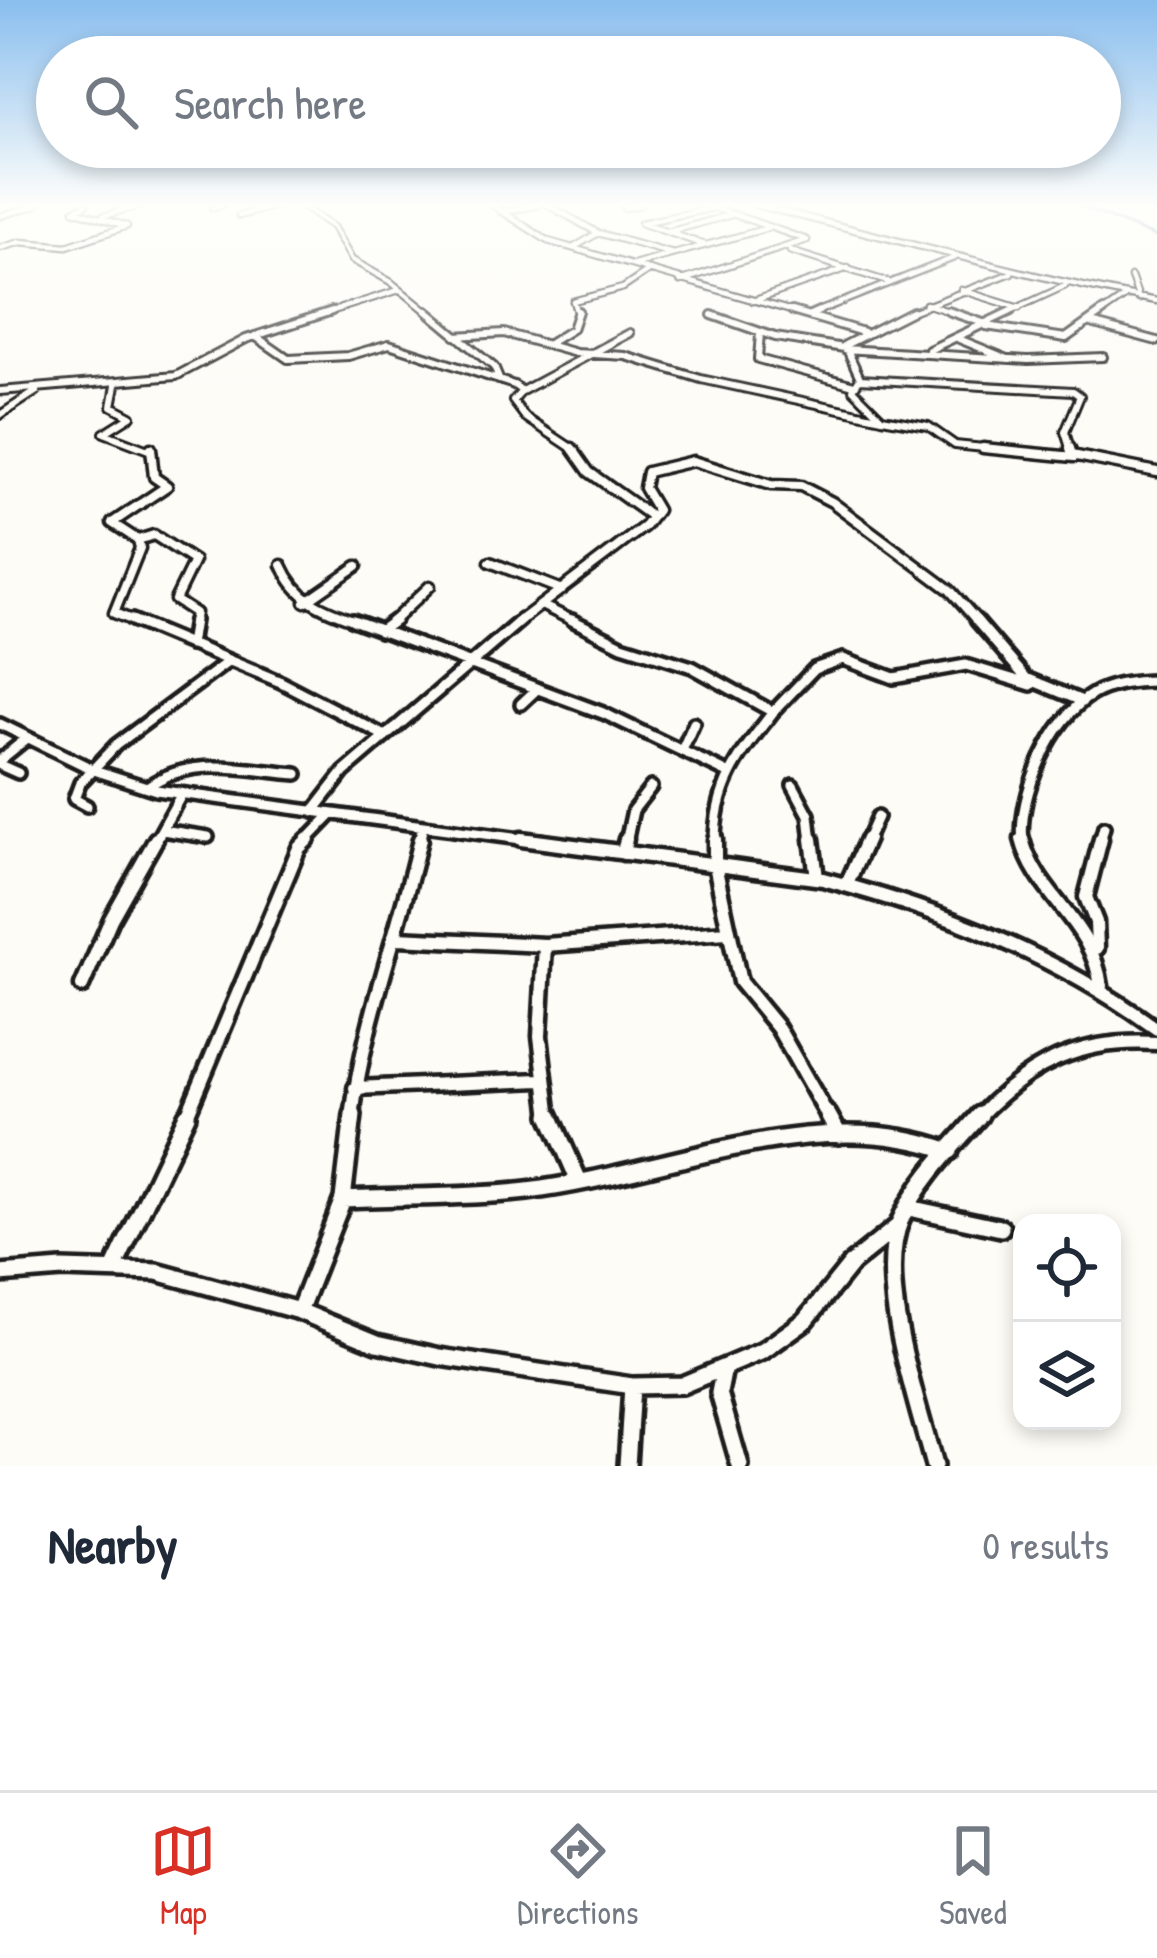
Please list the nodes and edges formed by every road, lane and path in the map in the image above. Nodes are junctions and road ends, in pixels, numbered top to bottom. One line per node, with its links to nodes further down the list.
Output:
1 (373, 273): 14 (street)
2 (645, 273): 33 (street)
3 (659, 273): 11 (street)
4 (703, 273): 11 (street)
5 (832, 273): 18 (street)
6 (863, 273): 12 (street)
7 (911, 273): 12 (street)
8 (1009, 273): 15 (street)
9 (1012, 273): 13 (street)
10 (1131, 277): 17 (street)
11 (678, 281): 18 (street)
12 (888, 282): 23 (street)
13 (1065, 286): 16 (street); 21 (street)
14 (399, 290): 29 (street); 30 (street)
15 (960, 290): 20 (street); 21 (street)
16 (1126, 296): 17 (street); 24 (street)
17 (1139, 298): 19 (street)
18 (753, 301): 23 (street)
19 (1157, 302)
20 (926, 304): 25 (street); 26 (street)
21 (1019, 308): 25 (street)
22 (712, 315): 28 (street)
23 (808, 315): 26 (street)
24 (1091, 322): 25 (street); 32 (street)
25 (987, 326): 31 (street)
26 (863, 332): 34 (street)
27 (630, 333): 36 (street)
28 (760, 333): 34 (street); 40 (street)
29 (255, 336): 39 (street); 41 (street)
30 (455, 336): 33 (street); 39 (street)
31 (958, 339): 35 (street); 38 (street)
32 (1156, 340)
33 (548, 344): 36 (street)
34 (844, 349): 35 (street); 40 (street)
35 (924, 352): 38 (street)
36 (592, 353): 44 (street); 46 (street)
37 (1103, 357): 38 (street)
38 (1008, 359)
39 (500, 380): 44 (street)
40 (857, 382): 46 (street); 47 (street)
41 (116, 385): 42 (street); 50 (street)
42 (42, 388): 43 (street); 45 (street)
43 (0, 391)
44 (522, 391): 49 (street)
45 (0, 415)
46 (882, 418): 47 (street)
47 (1074, 457): 48 (street)
48 (1157, 472)
49 (652, 517): 55 (street); 63 (street)
50 (137, 539): 59 (street); 59 (street)
51 (490, 562): 55 (street)
52 (282, 565): 56 (street)
53 (357, 566): 56 (street)
54 (430, 586): 58 (street)
55 (562, 590): 57 (street)
56 (304, 602): 58 (street)
57 (543, 606): 61 (street); 67 (street)
58 (380, 631): 61 (street)
59 (190, 645): 60 (street)
60 (229, 661): 70 (street); 74 (street)
61 (463, 665): 64 (street); 70 (street)
62 (1157, 681): 65 (street)
63 (1036, 686): 65 (street); 67 (street)
64 (537, 689): 66 (street); 72 (street)
65 (1082, 700): 97 (street)
66 (521, 704)
67 (773, 712): 76 (street)
68 (694, 723): 72 (street)
69 (2, 727): 71 (street)
70 (386, 736): 83 (street)
71 (26, 739): 73 (street); 74 (street)
72 (683, 748): 76 (street)
73 (0, 763): 75 (street)
74 (94, 770): 79 (street); 82 (street)
75 (18, 772)
76 (726, 772): 91 (street)
77 (297, 774): 79 (street)
78 (793, 784): 92 (street)
79 (146, 787): 81 (street)
80 (651, 787): 90 (street)
81 (182, 795): 83 (street); 88 (street)
82 (87, 806)
83 (313, 812): 84 (street)
84 (332, 814): 86 (street); 111 (street)
85 (877, 817): 93 (street)
86 (423, 826): 90 (street); 95 (street)
87 (1104, 827): 97 (street)
88 (162, 830): 89 (street); 98 (street)
89 (208, 837)
90 (623, 853): 91 (street)
91 (715, 865): 92 (street); 94 (street)
92 (818, 878): 93 (street)
93 (847, 884): 99 (street)
94 (727, 932): 96 (street); 104 (street)
95 (398, 938): 96 (street); 103 (street)
96 (545, 945): 102 (street)
97 (1096, 949): 99 (street)
98 (82, 986)
99 (1101, 986): 100 (street)
100 (1157, 1029)
101 (1157, 1043): 105 (street)
102 (540, 1080): 103 (street); 106 (street)
103 (356, 1088): 107 (street)
104 (839, 1135): 105 (street); 106 (street)
105 (950, 1151): 108 (street)
106 (578, 1179): 107 (street)
107 (343, 1199): 113 (street)
108 (909, 1208): 109 (street); 110 (street)
109 (898, 1226): 114 (street); 118 (street)
110 (1001, 1228)
111 (114, 1268): 112 (street); 113 (street)
112 (0, 1274)
113 (299, 1311): 115 (street)
114 (723, 1372): 115 (street); 117 (street)
115 (632, 1386): 116 (street)
116 (627, 1466)
117 (740, 1466)
118 (934, 1466)

